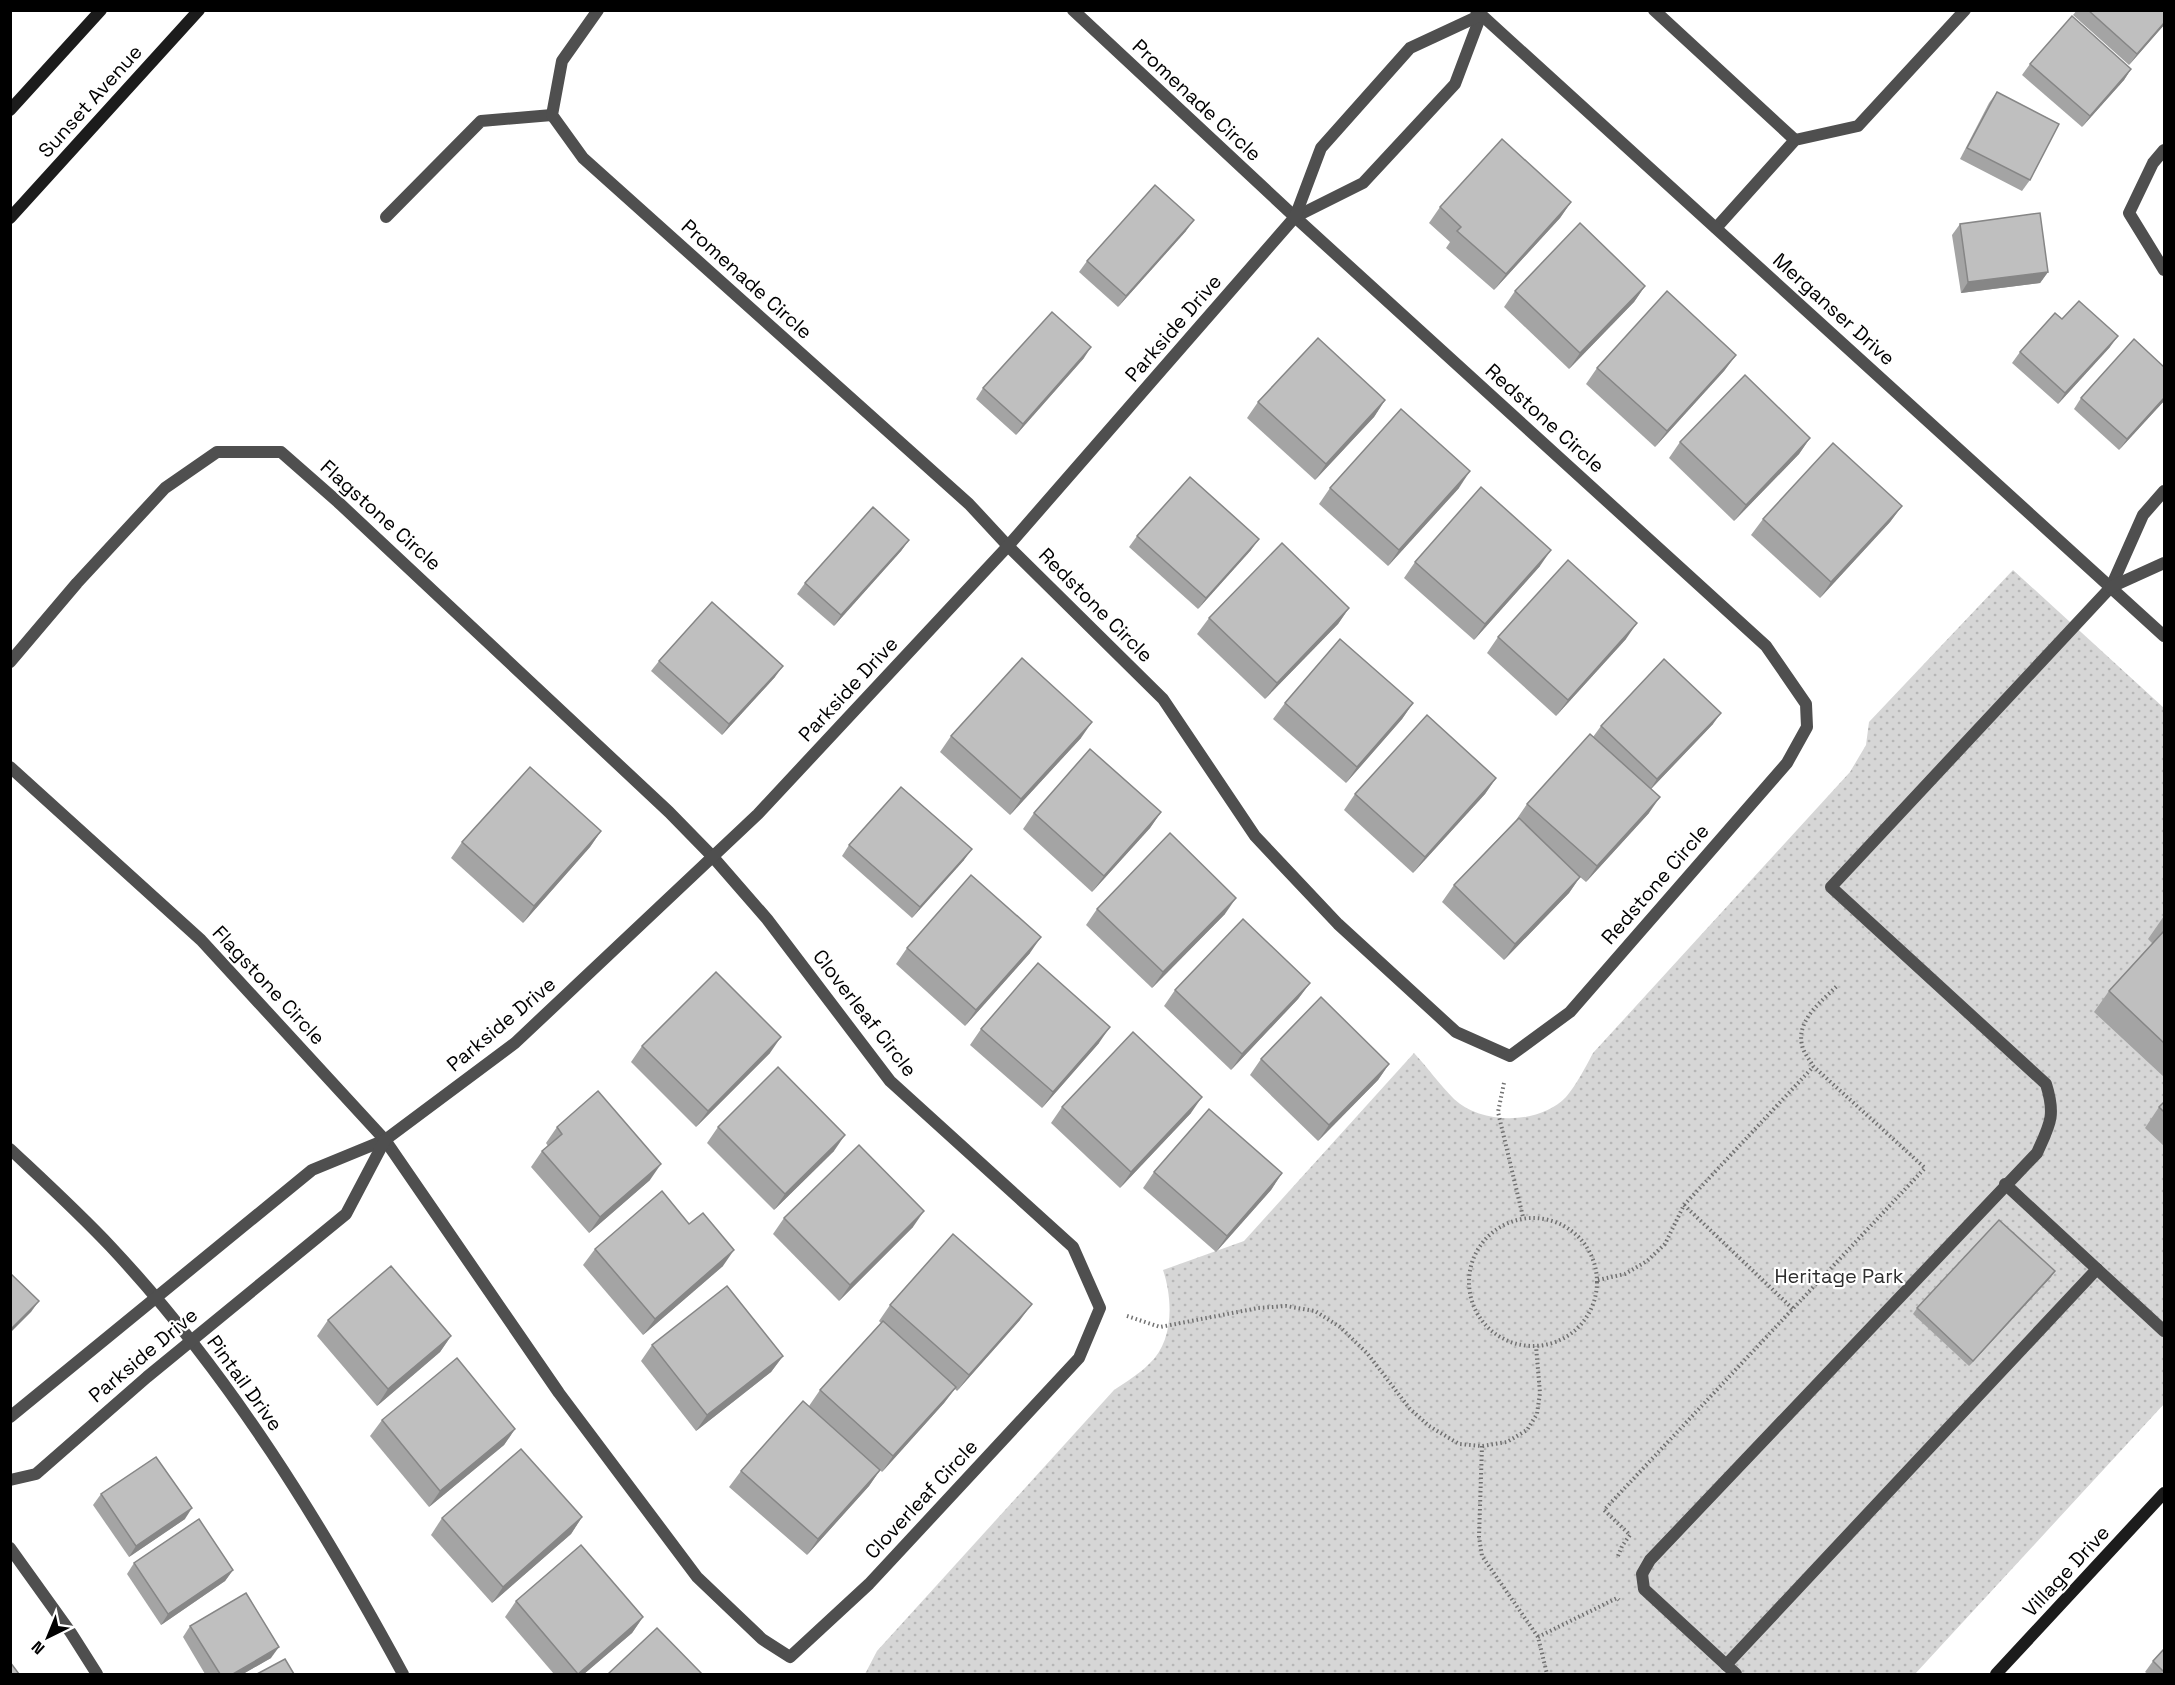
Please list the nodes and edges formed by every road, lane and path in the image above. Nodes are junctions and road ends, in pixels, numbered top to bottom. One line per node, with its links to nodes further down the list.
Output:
1 (100, 10): 8 (main road)
2 (199, 10): 14 (main road, Sunset Avenue)
3 (598, 10): 9 (street)
4 (1073, 10): 13 (street, Promenade Circle)
5 (1654, 10): 10 (street)
6 (1965, 10): 10 (street)
7 (1478, 13): 13 (street, Parkside Drive); 13 (street, Parkside Drive); 15 (street, Merganser Drive)
8 (10, 110)
9 (552, 115): 12 (street); 18 (street, Promenade Circle)
10 (1795, 140): 15 (street)
11 (2164, 150): 16 (street)
12 (386, 217)
13 (1295, 217): 18 (street, Parkside Drive); 26 (street, Redstone Circle)
14 (10, 218)
15 (1716, 228): 20 (street, Merganser Drive)
16 (2164, 270)
17 (2164, 491): 20 (street)
18 (1008, 546): 24 (street, Parkside Drive); 26 (street, Redstone Circle)
19 (2164, 563): 20 (street)
20 (2111, 587): 21 (street, Merganser Drive); 30 (street)
21 (2164, 636)
22 (10, 662): 24 (street, Flagstone Circle)
23 (10, 766): 28 (street, Flagstone Circle)
24 (713, 857): 28 (street, Parkside Drive); 36 (street, Cloverleaf Circle)
25 (1838, 985): 27 (path)
26 (1510, 1056): 32 (path)
27 (1813, 1066): 31 (path); 37 (path)
28 (385, 1140): 35 (street, Parkside Drive); 36 (street, Cloverleaf Circle); 39 (street, Parkside Drive)
29 (10, 1149): 35 (street, Pintail Drive)
30 (2005, 1184): 33 (street); 51 (street)
31 (1684, 1205): 34 (path); 37 (path)
32 (1523, 1217): 34 (path); 40 (path)
33 (2097, 1269): 38 (street); 51 (street)
34 (1598, 1280): 40 (path)
35 (154, 1297): 39 (street, Pintail Drive); 41 (street, Parkside Drive)
36 (1100, 1308): 42 (path)
37 (1793, 1309): 46 (path)
38 (2164, 1331)
39 (190, 1341): 43 (street, Parkside Drive); 53 (street, Pintail Drive)
40 (1536, 1346): 42 (path)
41 (10, 1417)
42 (1482, 1446): 50 (path)
43 (10, 1480)
44 (2164, 1493): 56 (main road, Village Drive)
45 (10, 1548): 52 (street)
46 (1618, 1556)
47 (1616, 1588): 48 (path)
48 (1617, 1598): 49 (path); 50 (path)
49 (1625, 1606)
50 (1538, 1637): 54 (path)
51 (1726, 1665): 55 (street)
52 (97, 1674)
53 (403, 1674)
54 (1547, 1674)
55 (1736, 1674)
56 (1996, 1674)

